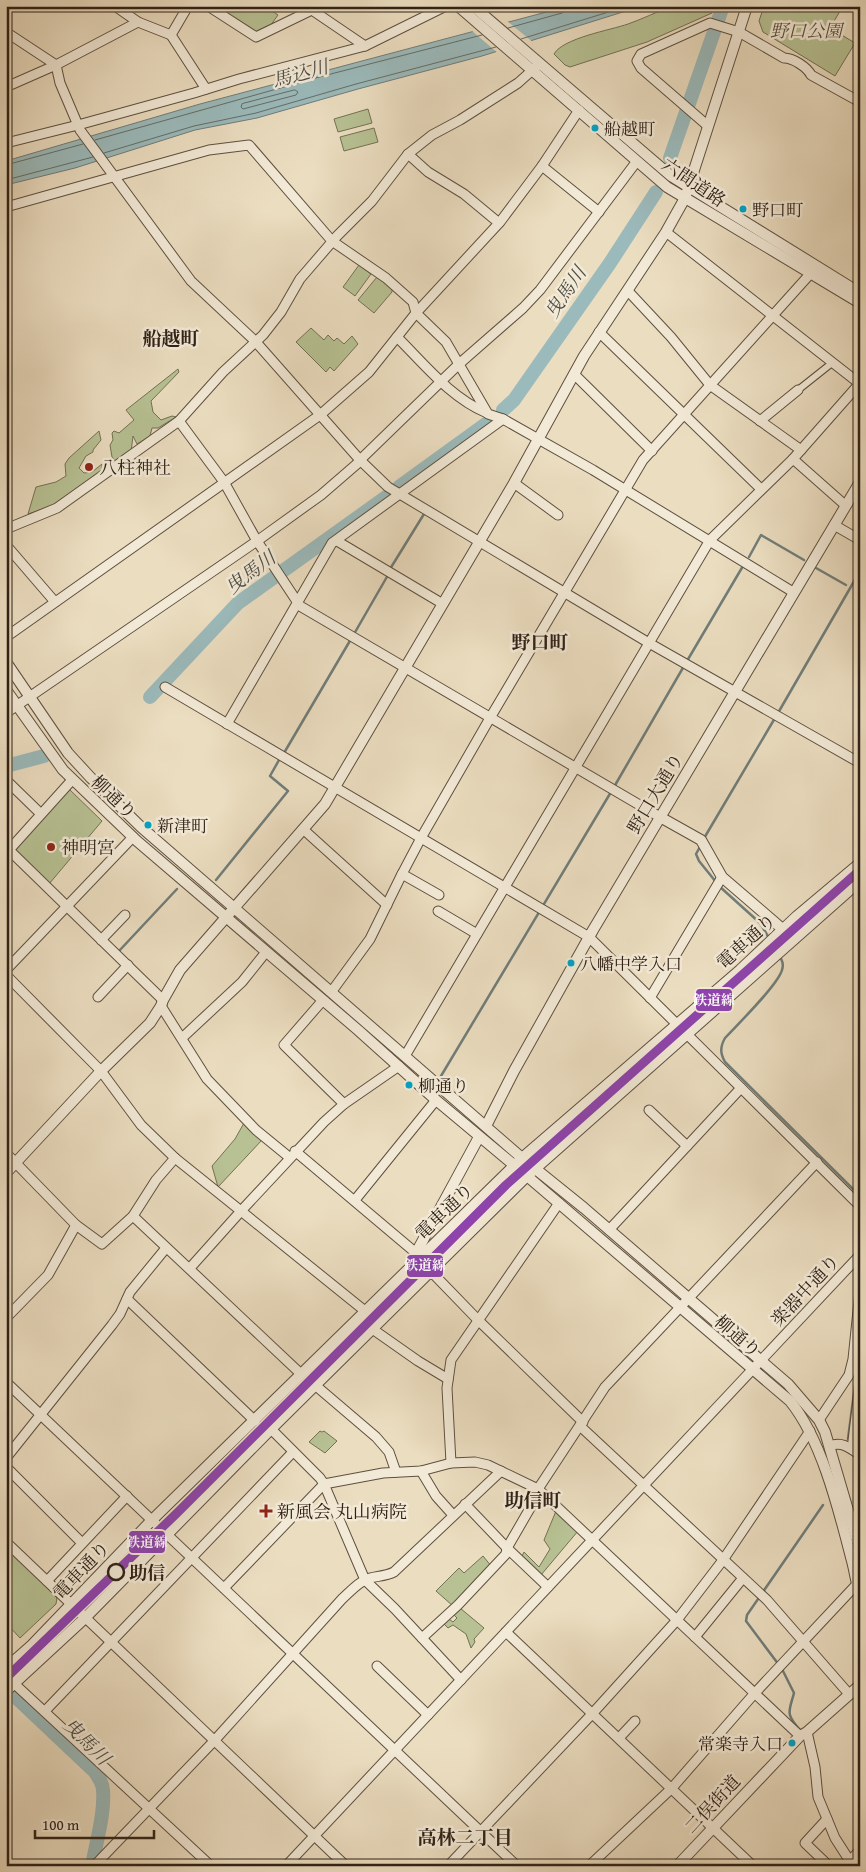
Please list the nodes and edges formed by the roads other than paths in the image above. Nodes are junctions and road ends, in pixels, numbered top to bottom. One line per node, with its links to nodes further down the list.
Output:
1 (115, 6): 9 (street)
2 (188, 6): 12 (street)
3 (208, 6): 8 (street)
4 (446, 6): 13 (street)
5 (473, 6): 15 (street, 六間道路)
6 (747, 6): 11 (street)
7 (460, 7): 15 (street, 六間道路)
8 (313, 8): 13 (street)
9 (138, 22): 12 (street); 14 (street)
10 (6, 32): 14 (street)
11 (739, 32): 18 (street); 20 (street); 20 (street)
12 (171, 35): 17 (street)
13 (365, 46): 17 (street)
14 (56, 65): 16 (street); 21 (street)
15 (536, 67): 19 (street, 六間道路); 23 (street); 27 (street, 六間道路)
16 (6, 87)
17 (206, 89): 21 (street)
18 (860, 102)
19 (579, 110): 24 (street, 六間道路); 25 (street)
20 (708, 126): 27 (street)
21 (79, 127): 22 (street); 26 (street)
22 (6, 143)
23 (408, 154): 31 (street); 33 (street)
24 (637, 161): 28 (street, 六間道路); 30 (street)
25 (542, 166): 30 (street); 31 (street)
26 (114, 174): 29 (street); 33 (street); 42 (street)
27 (688, 186): 28 (street); 36 (street, 六間道路)
28 (685, 198): 32 (street); 34 (street, 六間道路)
29 (6, 207)
30 (599, 212): 43 (street)
31 (499, 223): 38 (street)
32 (666, 232): 35 (street); 39 (street)
33 (332, 241): 38 (street); 42 (street)
34 (811, 273): 37 (street, 六間道路); 39 (street)
35 (628, 291): 40 (street); 48 (street)
36 (860, 293)
37 (860, 303)
38 (416, 314): 41 (street); 43 (street)
39 (772, 316): 44 (street); 48 (street)
40 (599, 332): 45 (street); 52 (street)
41 (397, 338): 46 (street); 51 (street)
42 (255, 341): 51 (street); 54 (street)
43 (459, 364): 46 (street); 50 (street)
44 (832, 364): 47 (street); 49 (street)
45 (574, 374): 56 (street); 58 (street)
46 (442, 381): 50 (street); 60 (street)
47 (860, 384): 57 (street)
48 (710, 385): 52 (street); 55 (street)
49 (798, 390): 55 (street)
50 (488, 414): 53 (street)
51 (320, 415): 60 (street); 61 (street)
52 (684, 416): 58 (street); 64 (street)
53 (503, 419): 56 (street); 66 (street)
54 (179, 421): 61 (street); 70 (street)
55 (760, 421): 57 (street)
56 (539, 440): 63 (street); 65 (street)
57 (801, 450): 59 (street)
58 (652, 451): 65 (street)
59 (793, 459): 64 (street); 67 (street)
60 (360, 460): 66 (street); 73 (street)
61 (224, 482): 73 (street); 79 (street)
62 (860, 482): 67 (street, 野口大通り)
63 (514, 483): 68 (street); 75 (street)
64 (761, 489): 71 (street)
65 (624, 491): 71 (street); 77 (street)
66 (400, 495): 74 (street); 75 (street)
67 (845, 505): 69 (street, 野口大通り)
68 (558, 515)
69 (834, 525): 72 (street); 78 (street, 野口大通り)
70 (6, 529)
71 (710, 540): 78 (street); 83 (street)
72 (860, 540)
73 (257, 541): 80 (street); 89 (street)
74 (337, 541): 80 (street); 81 (street)
75 (479, 542): 77 (street); 81 (street)
76 (6, 545): 79 (street)
77 (565, 592): 83 (street); 92 (street)
78 (793, 592): 88 (street, 野口大通り)
79 (55, 602): 82 (street)
80 (299, 603): 85 (street); 93 (street)
81 (443, 604): 85 (street)
82 (6, 636)
83 (649, 643): 88 (street); 95 (street)
84 (6, 662): 89 (street, 柳通り)
85 (405, 668): 92 (street); 98 (street)
86 (165, 687): 93 (street)
87 (6, 690): 90 (street, 柳通り)
88 (734, 692): 94 (street); 100 (street, 野口大通り)
89 (30, 698): 90 (street); 113 (street, 柳通り)
90 (18, 706): 91 (street); 97 (street, 柳通り)
91 (6, 713)
92 (490, 718): 95 (street); 103 (street)
93 (227, 724): 98 (street)
94 (860, 764)
95 (575, 767): 100 (street); 109 (street)
96 (6, 780): 99 (street)
97 (72, 780): 99 (street); 102 (street, 柳通り)
98 (335, 788): 101 (street); 103 (street)
99 (41, 814): 104 (street)
100 (660, 817): 107 (street); 119 (street, 野口大通り)
101 (304, 830): 111 (street); 113 (street)
102 (133, 837): 112 (street); 116 (street, 柳通り)
103 (421, 838): 106 (street); 109 (street)
104 (8, 848): 112 (street)
105 (860, 863): 117 (street, 電車通り)
106 (402, 874): 110 (street); 111 (street)
107 (722, 877): 117 (street); 128 (street)
108 (860, 880): 120 (street, 電車通り)
109 (504, 887): 118 (street); 119 (street)
110 (439, 895)
111 (387, 904): 126 (street)
112 (67, 906): 121 (street); 124 (street)
113 (234, 907): 116 (street); 126 (street, 柳通り)
114 (438, 911): 118 (street)
115 (125, 914): 121 (street)
116 (225, 918): 122 (street, 柳通り); 130 (street)
117 (784, 929): 120 (street); 131 (street, 電車通り)
118 (476, 934): 134 (street)
119 (589, 937): 128 (street); 141 (street, 野口大通り)
120 (794, 939): 132 (street, 電車通り)
121 (101, 940): 123 (street)
122 (266, 952): 129 (street, 柳通り); 133 (street)
123 (128, 966): 127 (street); 130 (street)
124 (6, 970)
125 (6, 975): 136 (street)
126 (332, 991): 134 (street, 柳通り)
127 (98, 997)
128 (650, 998): 131 (street)
129 (323, 1000): 135 (street, 柳通り); 139 (street)
130 (162, 1003): 133 (street); 136 (street)
131 (676, 1024): 132 (street); 147 (street, 電車通り)
132 (687, 1034): 137 (street); 150 (street, 電車通り)
133 (182, 1038): 145 (street)
134 (405, 1056): 141 (street, 柳通り)
135 (399, 1066): 138 (street, 柳通り); 139 (street)
136 (102, 1071): 146 (street); 149 (street)
137 (741, 1088): 143 (street); 148 (street)
138 (436, 1100): 142 (street, 柳通り); 153 (street)
139 (344, 1104): 145 (street)
140 (649, 1110): 143 (street)
141 (486, 1126): 147 (street, 柳通り)
142 (479, 1136): 147 (street, 柳通り); 162 (street)
143 (687, 1146): 159 (street)
144 (6, 1153): 149 (street)
145 (292, 1154): 153 (street); 156 (street)
146 (175, 1158): 156 (street); 157 (street)
147 (518, 1162): 150 (street, 柳通り); 152 (street, 柳通り); 162 (street, 電車通り)
148 (816, 1162): 155 (street); 167 (street)
149 (16, 1163): 151 (street); 158 (street)
150 (535, 1168): 152 (street, 電車通り); 159 (street, 柳通り)
151 (6, 1173)
152 (527, 1176): 154 (street, 柳通り); 164 (street, 電車通り)
153 (355, 1200): 162 (street)
154 (559, 1204): 168 (street, 柳通り); 171 (street)
155 (860, 1206)
156 (240, 1211): 163 (street); 169 (street)
157 (133, 1216): 158 (street); 160 (street)
158 (76, 1225): 170 (street)
159 (609, 1230): 167 (street, 柳通り)
160 (166, 1248): 163 (street); 166 (street)
161 (860, 1255): 173 (street, 楽器中通り)
162 (417, 1256): 164 (street); 169 (street, 電車通り)
163 (190, 1268): 175 (street)
164 (430, 1270): 171 (street); 172 (street, 電車通り)
165 (860, 1291): 181 (street)
166 (127, 1298): 180 (street); 182 (street)
167 (689, 1299): 168 (street); 173 (street, 柳通り)
168 (681, 1308): 174 (street, 柳通り); 183 (street)
169 (366, 1311): 175 (street, 電車通り)
170 (6, 1318)
171 (478, 1320): 176 (street); 183 (street)
172 (371, 1328): 176 (street); 179 (street, 電車通り)
173 (762, 1361): 174 (street, 楽器中通り); 181 (street, 柳通り)
174 (753, 1370): 185 (street, 柳通り); 196 (street, 楽器中通り)
175 (301, 1374): 182 (street, 電車通り)
176 (448, 1379): 190 (street)
177 (6, 1382): 180 (street)
178 (860, 1383): 188 (street)
179 (315, 1385): 184 (street, 電車通り); 194 (street)
180 (42, 1414): 189 (street); 198 (street)
181 (819, 1420): 186 (street, 柳通り)
182 (255, 1421): 201 (street, 電車通り)
183 (582, 1424): 196 (street); 197 (street)
184 (271, 1429): 187 (street); 202 (street, 電車通り)
185 (810, 1431): 209 (street); 215 (street, 柳通り)
186 (830, 1446): 188 (street); 207 (street, 柳通り)
187 (293, 1452): 195 (street); 208 (street)
188 (856, 1452)
189 (6, 1458)
190 (451, 1463): 192 (street); 193 (street)
191 (6, 1467): 205 (street)
192 (421, 1471): 194 (street); 200 (street)
193 (501, 1471): 197 (street); 199 (street)
194 (396, 1472): 195 (street)
195 (324, 1484): 211 (street); 214 (street)
196 (644, 1486): 203 (street, 楽器中通り); 209 (street)
197 (539, 1490): 203 (street); 206 (street)
198 (127, 1496): 201 (street); 205 (street)
199 (465, 1504): 200 (street); 206 (street)
200 (453, 1515): 211 (street)
201 (152, 1520): 202 (street); 216 (street, 電車通り)
202 (166, 1534): 208 (street); 217 (street, 電車通り)
203 (592, 1540): 213 (street, 楽器中通り); 218 (street)
204 (6, 1542): 212 (street)
205 (82, 1543): 212 (street)
206 (507, 1548): 213 (street); 221 (street)
207 (860, 1551)
208 (192, 1558): 214 (street); 223 (street)
209 (723, 1560): 210 (street); 218 (street)
210 (743, 1578): 220 (street); 222 (street)
211 (365, 1580): 221 (street); 224 (street)
212 (47, 1581): 216 (street)
213 (548, 1587): 219 (street, 楽器中通り)
214 (224, 1588): 224 (street)
215 (858, 1589): 222 (street)
216 (71, 1604): 217 (street); 226 (street, 電車通り)
217 (85, 1618): 223 (street); 230 (street, 電車通り)
218 (677, 1620): 220 (street); 234 (street)
219 (506, 1632): 228 (street, 楽器中通り); 234 (street)
220 (695, 1637): 231 (street)
221 (422, 1638): 228 (street)
222 (804, 1642): 231 (street); 232 (street)
223 (111, 1643): 233 (street); 239 (street)
224 (293, 1653): 239 (street); 240 (street)
225 (377, 1666): 235 (street)
226 (6, 1668)
227 (6, 1676): 230 (street)
228 (461, 1680): 235 (street, 楽器中通り)
229 (860, 1685): 232 (street, 二俣街道)
230 (11, 1687): 233 (street)
231 (754, 1694): 237 (street); 241 (street)
232 (849, 1694): 237 (street, 二俣街道)
233 (45, 1711): 242 (street)
234 (592, 1714): 238 (street); 245 (street)
235 (428, 1715): 240 (street, 楽器中通り)
236 (636, 1720): 238 (street)
237 (804, 1734): 243 (street); 244 (street, 二俣街道)
238 (618, 1738): 241 (street)
239 (214, 1741): 242 (street); 246 (street)
240 (394, 1750): 245 (street); 246 (street, 楽器中通り)
241 (672, 1788): 244 (street); 255 (street)
242 (150, 1808): 248 (street); 250 (street)
243 (824, 1821): 249 (street); 258 (street)
244 (712, 1828): 256 (street, 二俣街道); 257 (street)
245 (481, 1832): 253 (street); 254 (street)
246 (315, 1836): 251 (street, 楽器中通り); 252 (street)
247 (860, 1850): 249 (street)
248 (97, 1863)
249 (849, 1864)
250 (211, 1866)
251 (286, 1866)
252 (346, 1866)
253 (448, 1866)
254 (517, 1866)
255 (589, 1866)
256 (677, 1866)
257 (752, 1866)
258 (829, 1866)

